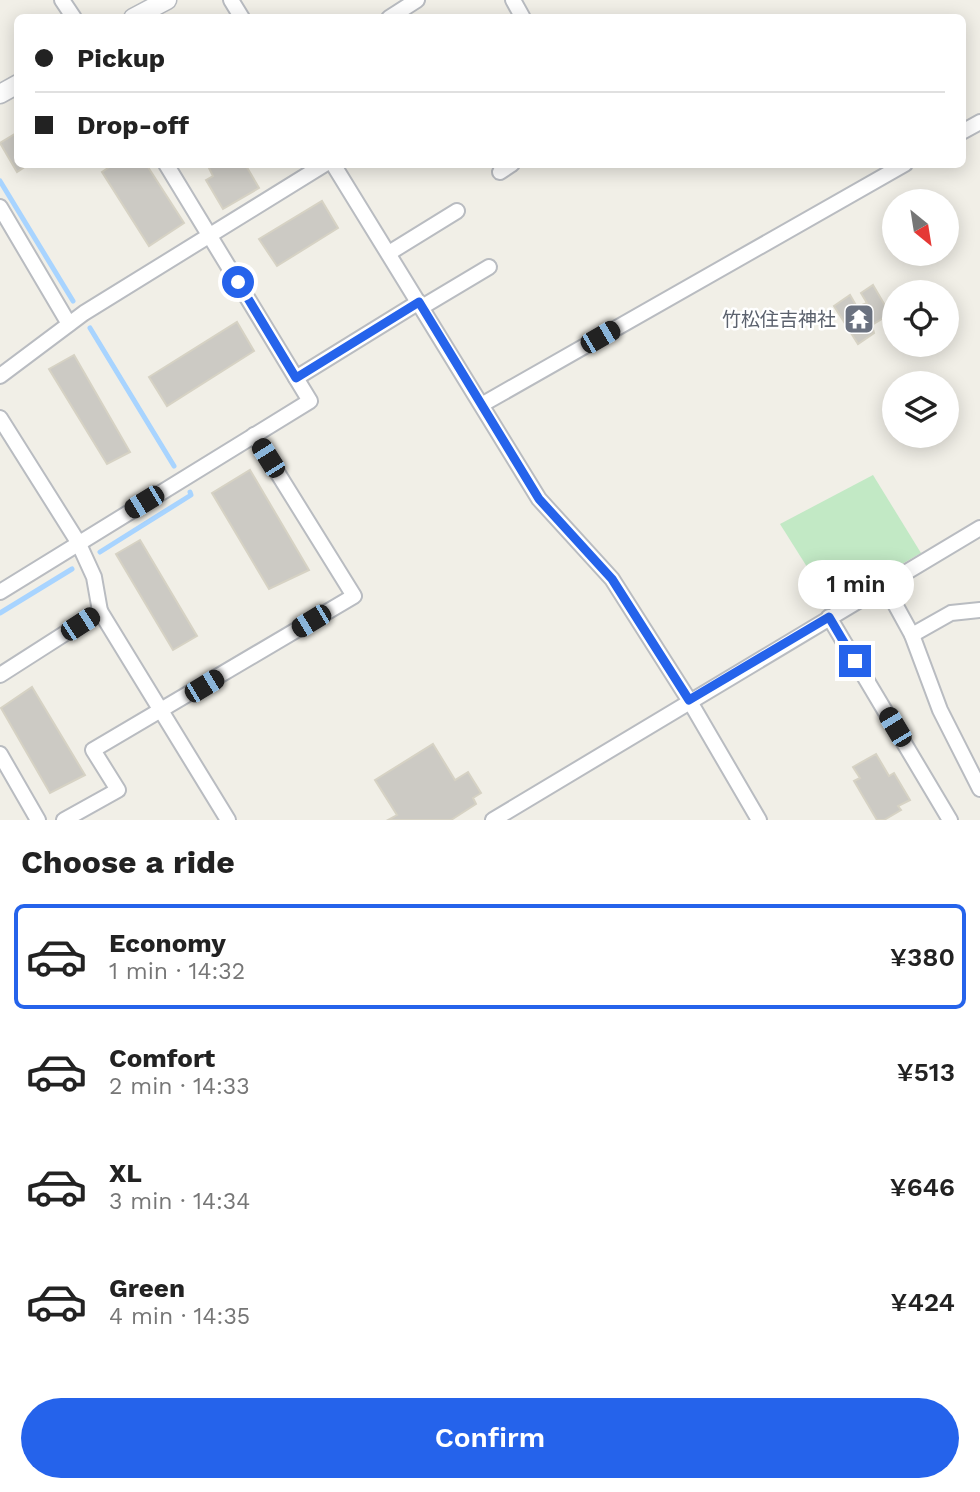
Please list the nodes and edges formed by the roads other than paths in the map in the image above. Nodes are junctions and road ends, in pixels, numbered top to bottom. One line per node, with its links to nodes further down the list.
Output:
1 (167, 0): 3 (street)
2 (416, 0): 4 (street)
3 (141, 14)
4 (395, 14)
5 (168, 168): 11 (street)
6 (318, 168): 11 (street)
7 (898, 168): 18 (street)
8 (336, 169): 12 (street)
9 (0, 207): 15 (street)
10 (457, 211): 12 (street)
11 (209, 234): 15 (street); 17 (street)
12 (388, 253): 14 (street)
13 (489, 267): 14 (street)
14 (421, 304): 17 (street); 18 (street)
15 (69, 324): 16 (street)
16 (0, 376)
17 (296, 378): 20 (street)
18 (483, 404): 30 (street)
19 (0, 418): 22 (street)
20 (254, 435): 22 (street); 31 (street)
21 (980, 528): 23 (street)
22 (78, 542): 24 (street); 26 (street)
23 (884, 584): 27 (street); 28 (street)
24 (0, 592)
25 (980, 610): 28 (street)
26 (100, 611): 29 (street); 31 (street)
27 (829, 617): 30 (street); 39 (street)
28 (912, 635): 33 (street)
29 (0, 675)
30 (689, 700): 37 (street); 38 (street)
31 (161, 712): 35 (street); 36 (street)
32 (0, 754): 34 (street)
33 (980, 789)
34 (38, 820)
35 (64, 820)
36 (228, 820)
37 (493, 820)
38 (759, 820)
39 (950, 820)

